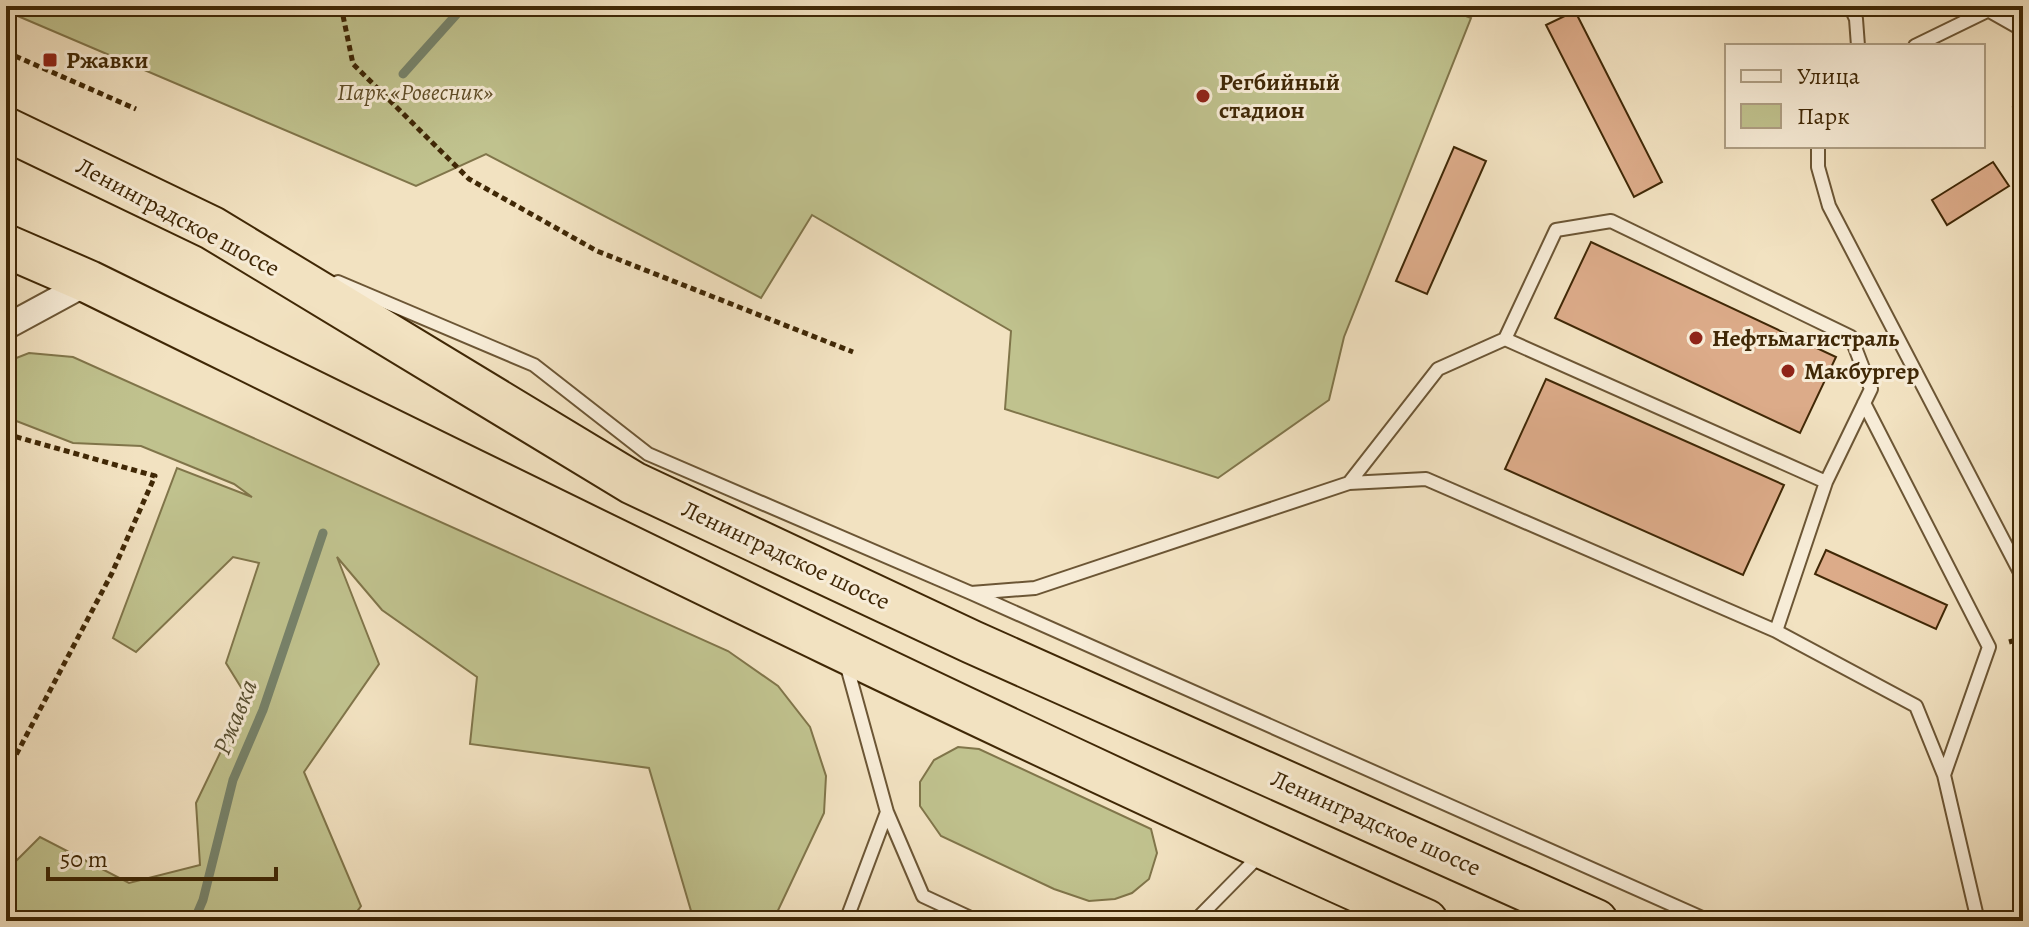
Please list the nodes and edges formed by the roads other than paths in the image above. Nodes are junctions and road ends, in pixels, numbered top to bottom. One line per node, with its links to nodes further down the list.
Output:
1 (1850, 6): 4 (lane)
2 (1994, 6): 3 (street); 5 (lane)
3 (2023, 23)
4 (1858, 44)
5 (1919, 44)
6 (6, 129): 8 (highway, Ленинградское шоссе)
7 (1818, 148): 18 (lane)
8 (212, 228): 10 (lane); 29 (highway, Ленинградское шоссе)
9 (6, 246): 12 (highway)
10 (299, 266)
11 (329, 278): 19 (lane)
12 (89, 282): 13 (street); 21 (highway)
13 (6, 327)
14 (1505, 339): 15 (lane); 16 (lane); 17 (lane)
15 (1864, 403): 16 (lane); 22 (lane)
16 (1826, 482): 20 (lane)
17 (1349, 483): 19 (lane); 20 (lane)
18 (2023, 578)
19 (971, 593): 30 (lane)
20 (1776, 631): 22 (lane)
21 (843, 652): 23 (lane); 24 (highway)
22 (1944, 775): 31 (lane)
23 (887, 812): 25 (lane); 26 (lane)
24 (1266, 849): 27 (lane); 28 (highway)
25 (846, 921)
26 (977, 921)
27 (1195, 921)
28 (1426, 921)
29 (1596, 921)
30 (1709, 921)
31 (1978, 921)

